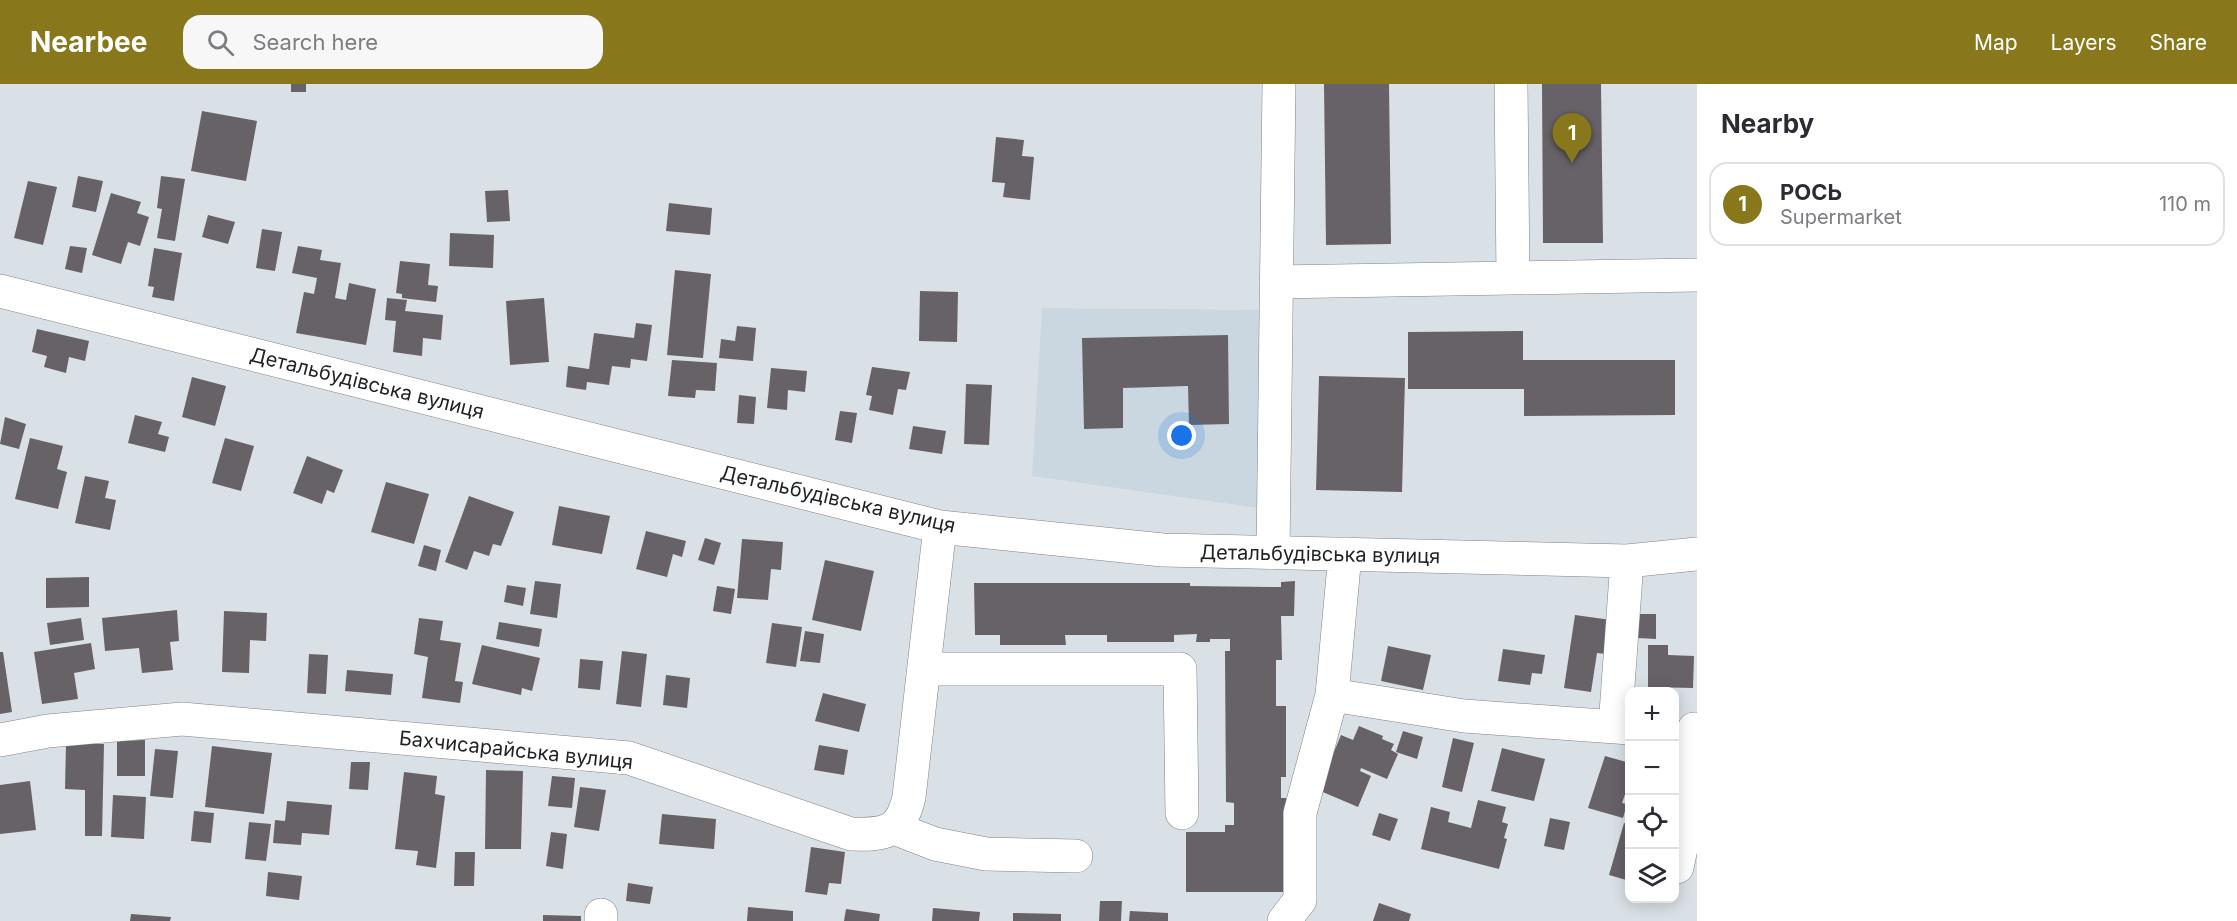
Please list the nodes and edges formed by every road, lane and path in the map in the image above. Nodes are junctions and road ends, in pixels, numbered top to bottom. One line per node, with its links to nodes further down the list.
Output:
1 (1278, 84): 5 (street)
2 (1511, 84): 4 (street)
3 (1697, 275): 4 (street)
4 (1513, 278): 5 (street)
5 (1276, 282): 8 (street)
6 (0, 291): 7 (street, Детальбудівська вулиця)
7 (940, 527): 8 (street, Детальбудівська вулиця); 12 (street)
8 (1273, 553): 9 (street, Детальбудівська вулиця)
9 (1346, 554): 11 (street, Детальбудівська вулиця); 13 (street)
10 (1697, 554): 11 (street, Детальбудівська вулиця)
11 (1627, 561): 14 (street)
12 (924, 669): 17 (street); 18 (street)
13 (1332, 695): 14 (street); 21 (street)
14 (1622, 727)
15 (1689, 729): 20 (street)
16 (0, 740): 18 (street, Бахчисарайська вулиця)
17 (1182, 813)
18 (894, 828): 19 (street)
19 (1076, 856)
20 (1679, 858)
21 (1284, 921)

